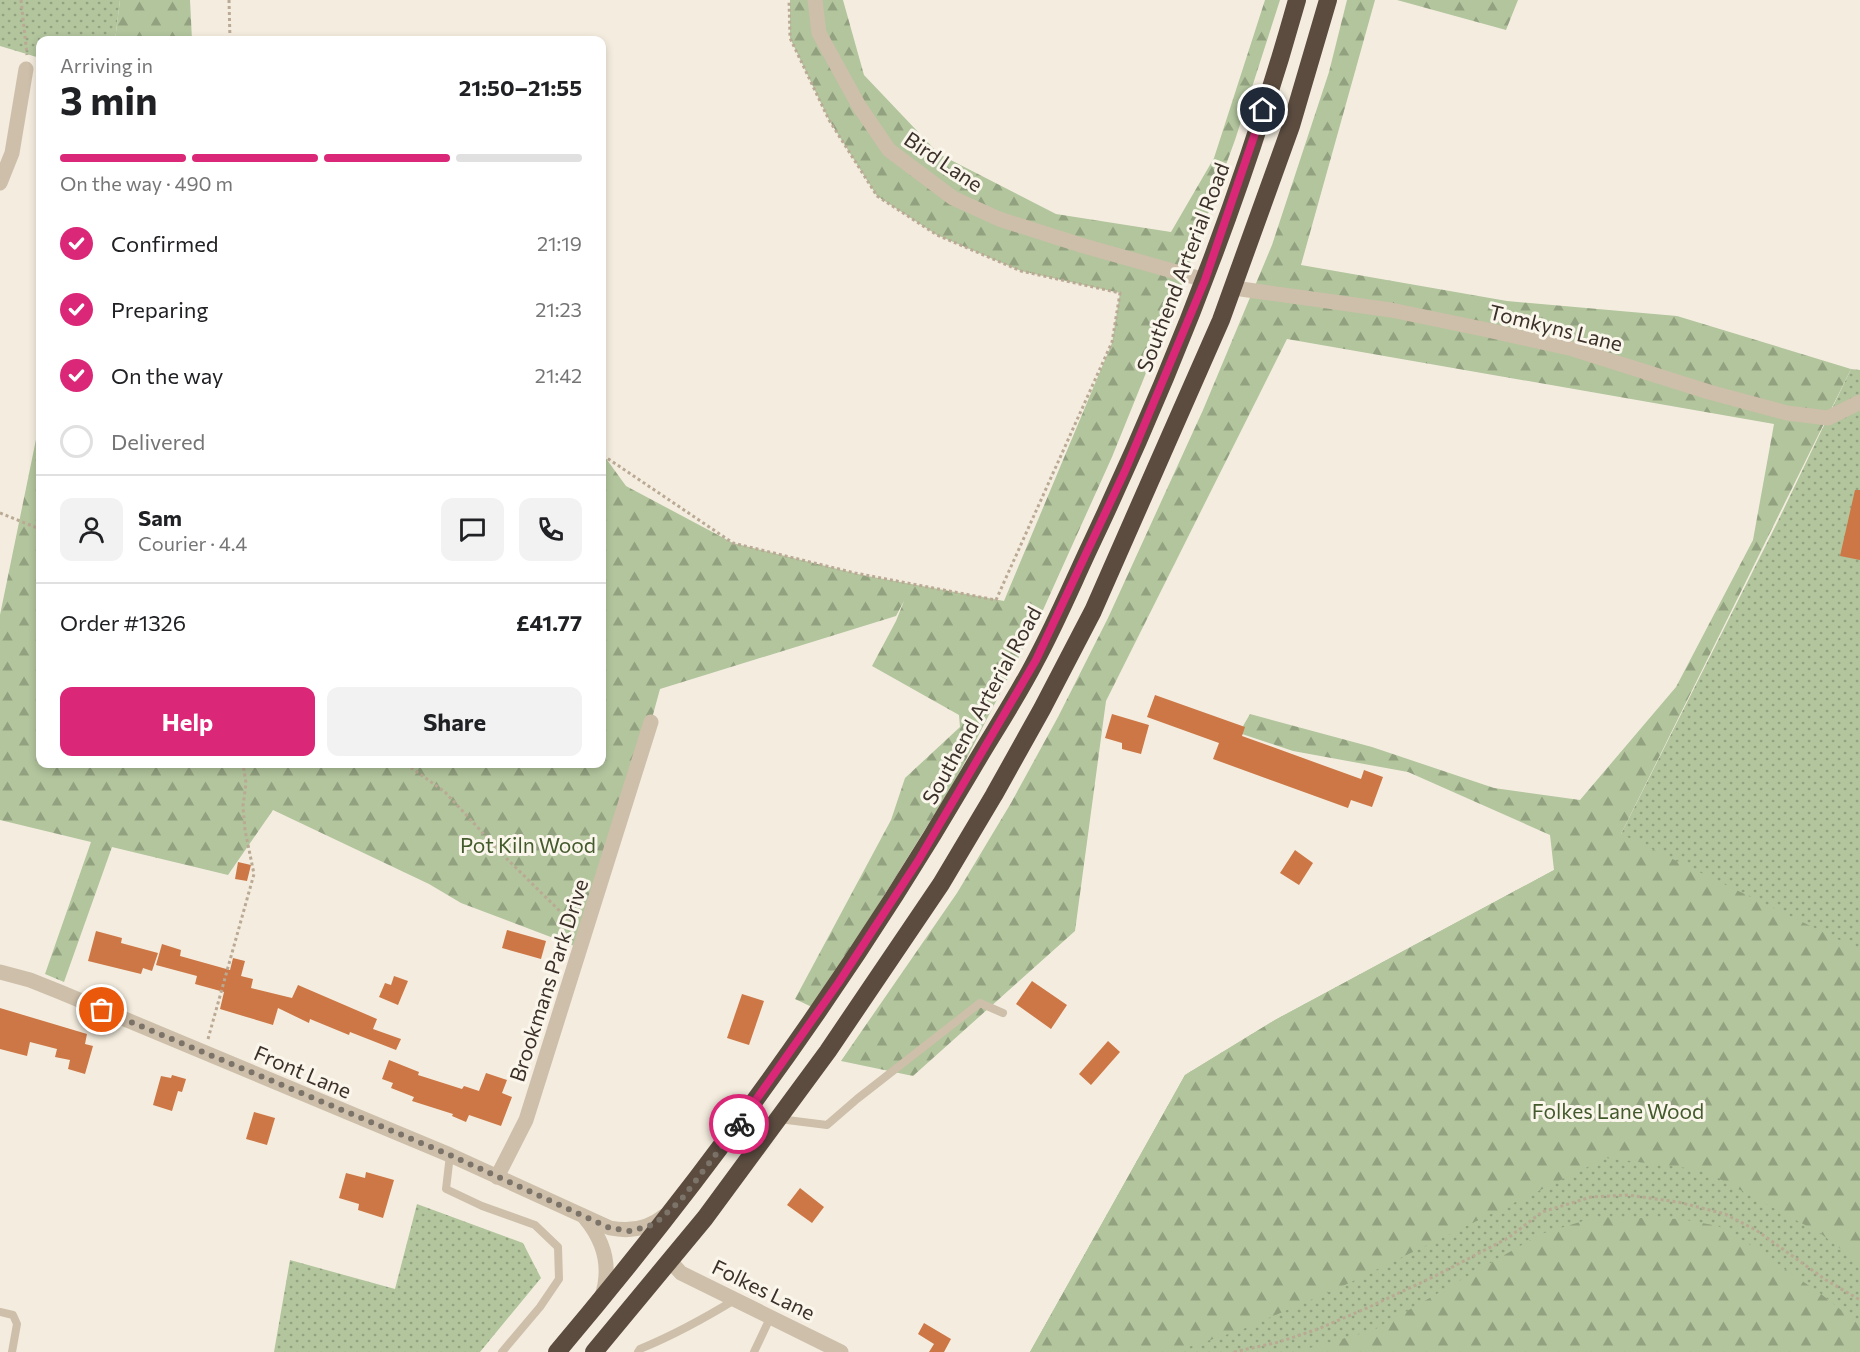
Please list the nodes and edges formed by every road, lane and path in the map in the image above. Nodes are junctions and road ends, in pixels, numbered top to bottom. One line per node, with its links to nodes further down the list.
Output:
1 (21, 0): 8 (path)
2 (229, 0): 7 (path)
3 (789, 0): 13 (path)
4 (815, 0): 10 (street, Bird Lane)
5 (1297, 0): 10 (highway, Southend Arterial Road)
6 (1328, 0): 11 (highway)
7 (230, 36)
8 (26, 69): 9 (street)
9 (0, 183)
10 (1205, 280): 26 (highway, Southend Arterial Road)
11 (1234, 288): 12 (street, Tomkyns Lane); 23 (highway)
12 (1860, 402)
13 (606, 457)
14 (0, 513): 15 (path)
15 (36, 527)
16 (651, 722): 19 (street, Brookmans Park Drive)
17 (244, 768): 22 (path)
18 (412, 768): 19 (path)
19 (584, 936): 25 (street, Brookmans Park Drive)
20 (0, 972): 22 (street, Front Lane)
21 (1003, 1013): 23 (lane)
22 (204, 1052): 24 (street, Front Lane)
23 (779, 1119): 28 (highway)
24 (450, 1155): 25 (street, Front Lane); 35 (lane)
25 (497, 1177): 27 (street, Front Lane)
26 (681, 1200): 27 (street, Front Lane); 31 (highway, Southend Arterial Road)
27 (585, 1218): 31 (street)
28 (670, 1262): 29 (street, Folkes Lane); 37 (highway)
29 (736, 1299): 33 (street, Folkes Lane); 38 (lane)
30 (1860, 1300): 41 (path)
31 (599, 1302): 36 (highway, Southend Arterial Road)
32 (0, 1312): 34 (lane)
33 (771, 1316): 39 (lane); 40 (street, Folkes Lane)
34 (12, 1352)
35 (502, 1352)
36 (557, 1352)
37 (594, 1352)
38 (638, 1352)
39 (754, 1352)
40 (841, 1352)
41 (1234, 1352)

